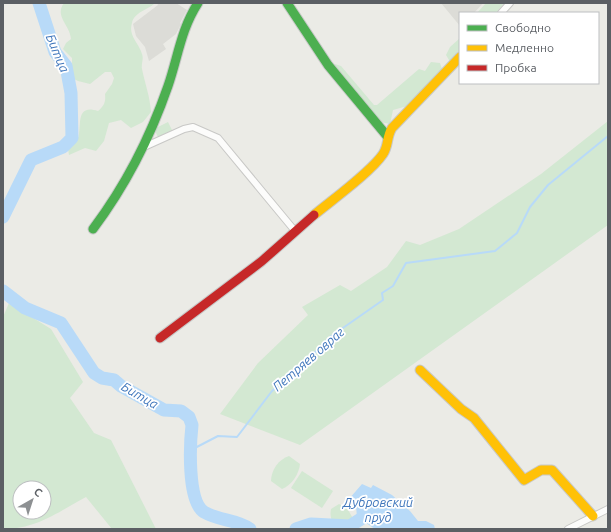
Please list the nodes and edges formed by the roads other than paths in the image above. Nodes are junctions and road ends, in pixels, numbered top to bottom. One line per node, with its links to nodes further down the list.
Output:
1 (198, 3): 7 (street)
2 (287, 3): 6 (street)
3 (510, 3): 4 (street)
4 (502, 12)
5 (459, 58): 6 (street)
6 (387, 136): 9 (street)
7 (144, 148): 8 (street); 9 (street)
8 (93, 229)
9 (295, 231): 10 (street)
10 (160, 338)
11 (420, 370): 13 (street)
12 (608, 509): 13 (street)
13 (593, 516): 14 (street)
14 (568, 529)

